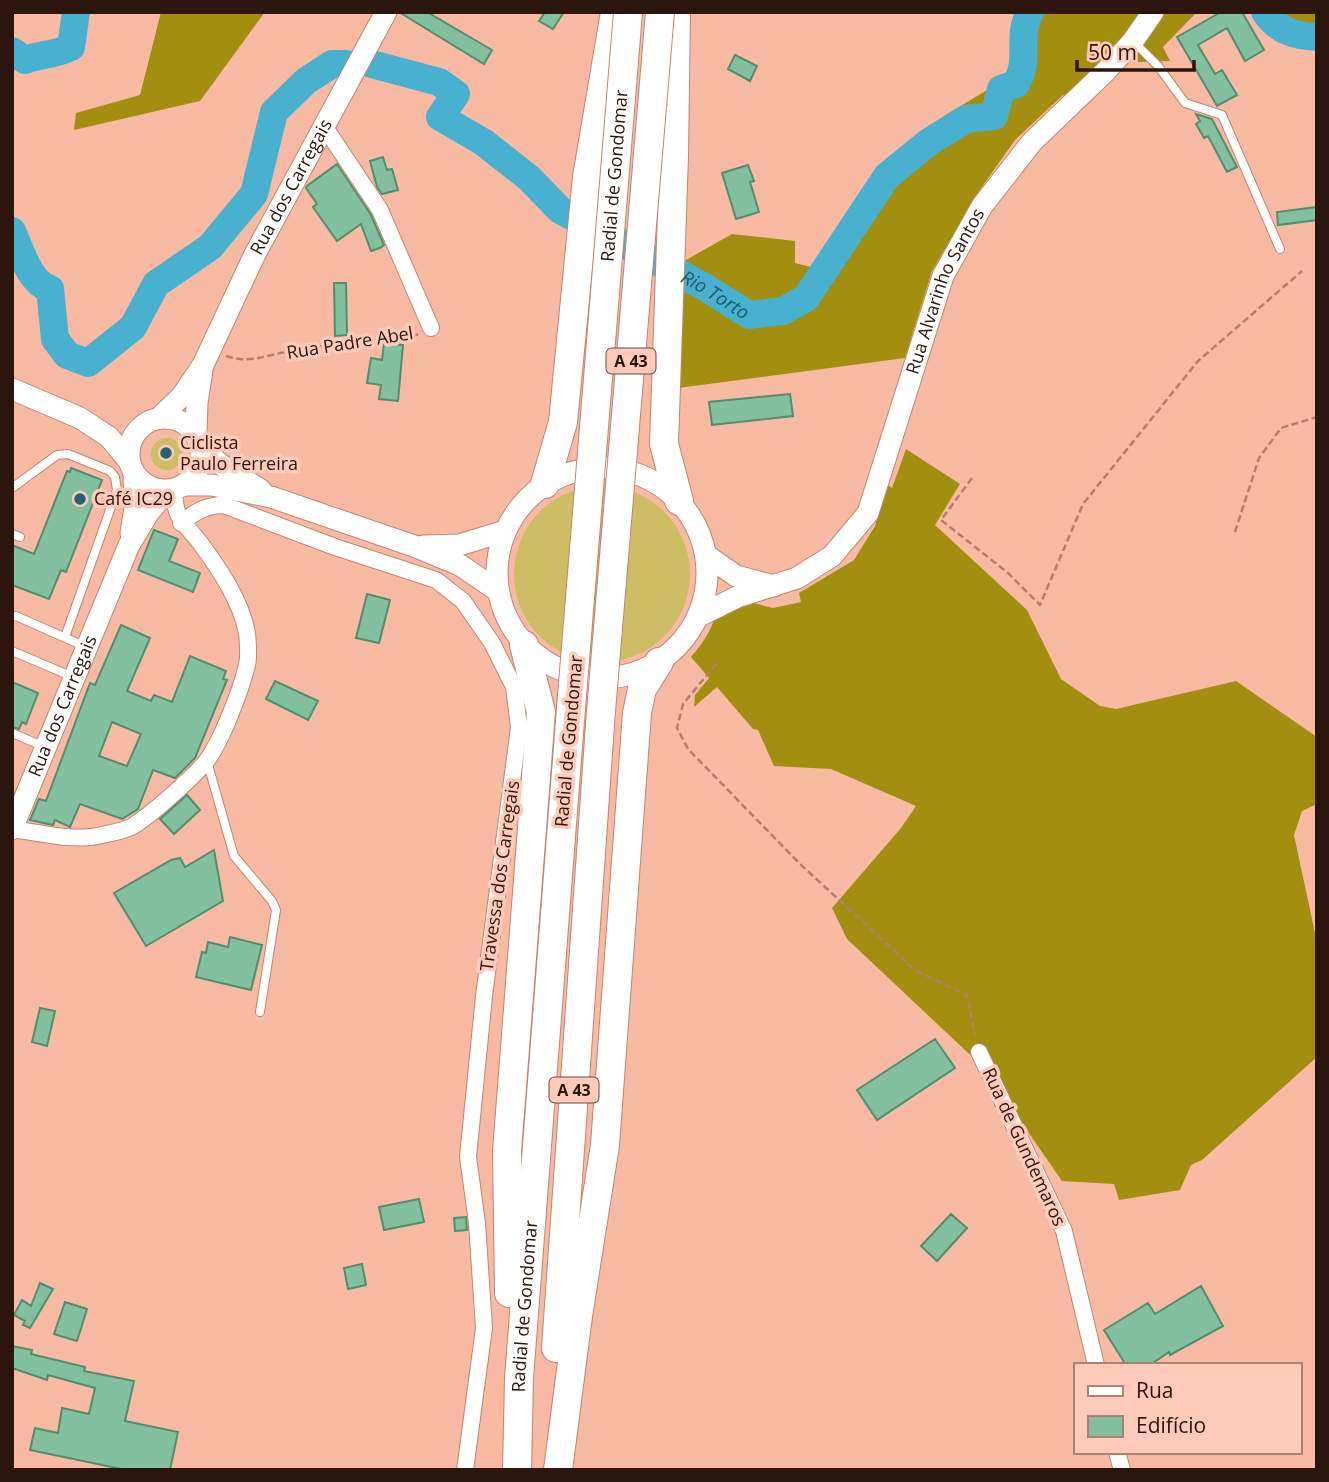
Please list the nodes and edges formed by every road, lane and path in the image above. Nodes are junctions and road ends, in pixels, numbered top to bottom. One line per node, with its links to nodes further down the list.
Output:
1 (386, 12): 8 (street, Rua dos Carregais)
2 (615, 12): 20 (highway)
3 (628, 12): 49 (highway, Radial de Gondomar / A 43, bridge)
4 (660, 12): 52 (highway, Radial de Gondomar / A 43, bridge)
5 (676, 12): 24 (highway, A 43)
6 (1153, 12): 7 (street, Rua Alvarinho Santos)
7 (1133, 41): 9 (lane); 31 (street, Rua Alvarinho Santos)
8 (324, 126): 11 (street, Rua Padre Abel); 12 (street, Rua dos Carregais)
9 (1280, 249)
10 (1302, 271): 19 (path)
11 (430, 328): 12 (path, Rua Padre Abel)
12 (206, 356): 16 (street, Rua dos Carregais); 17 (street, Rua dos Carregais)
13 (12, 389): 15 (street)
14 (1317, 417): 27 (path)
15 (80, 418): 16 (street); 18 (street)
16 (152, 421): 17 (street); 18 (street)
17 (199, 441): 22 (street); 23 (street)
18 (132, 468): 22 (street); 28 (street, Rua dos Carregais)
19 (972, 478)
20 (545, 484): 24 (street); 26 (street)
21 (12, 488): 35 (lane)
22 (175, 488): 23 (street); 25 (street); 28 (street, Rua dos Carregais)
23 (271, 497): 29 (street)
24 (679, 501): 30 (street)
25 (181, 523): 44 (street); 50 (street, Travessa dos Carregais)
26 (505, 531): 29 (street); 32 (street)
27 (1235, 532)
28 (129, 545): 37 (street, Rua dos Carregais)
29 (414, 546): 32 (street)
30 (706, 555): 31 (street); 33 (street)
31 (776, 586): 33 (street, Rua Alvarinho Santos)
32 (498, 591): 36 (street)
33 (699, 616): 39 (street)
34 (12, 617): 35 (lane)
35 (65, 638): 37 (lane)
36 (524, 645): 39 (street); 49 (highway, A 43)
37 (86, 647): 41 (street, Rua dos Carregais)
38 (12, 651): 41 (lane)
39 (659, 662): 52 (highway, A 43)
40 (717, 663): 47 (path)
41 (73, 677): 43 (street, Rua dos Carregais)
42 (12, 733): 43 (lane)
43 (45, 747): 45 (street, Rua dos Carregais)
44 (207, 761): 45 (street); 46 (lane)
45 (12, 829)
46 (260, 1012)
47 (979, 1052): 48 (street, Rua de Gundemaros)
48 (1096, 1363)
49 (519, 1378): 51 (highway, Radial de Gondomar / A 43)
50 (465, 1470)
51 (517, 1470)
52 (555, 1470)

